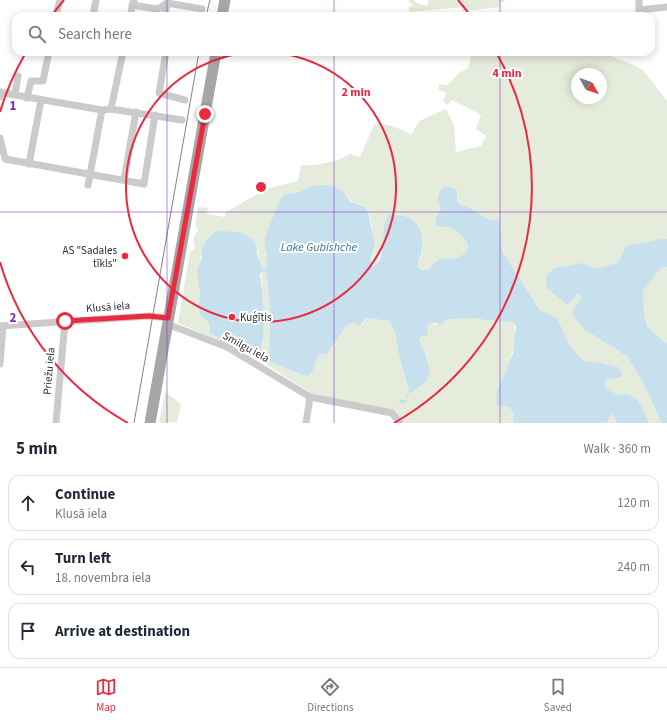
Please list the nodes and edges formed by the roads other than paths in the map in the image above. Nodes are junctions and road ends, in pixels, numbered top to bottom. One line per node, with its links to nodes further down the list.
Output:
1 (60, 0): 9 (street)
2 (96, 0): 10 (street)
3 (225, 0): 13 (main road)
4 (639, 0): 7 (street)
5 (133, 2): 6 (street); 11 (street)
6 (167, 3): 8 (street); 12 (street)
7 (667, 7)
8 (202, 9)
9 (57, 12)
10 (94, 12)
11 (131, 12)
12 (166, 12)
13 (223, 12)
14 (48, 56): 21 (street)
15 (122, 56): 24 (street)
16 (165, 56): 23 (street)
17 (215, 56): 35 (main road)
18 (18, 76): 19 (street)
19 (15, 95): 20 (street); 21 (street)
20 (0, 97)
21 (27, 98): 22 (street)
22 (41, 100): 25 (street); 30 (street)
23 (185, 100)
24 (111, 109): 25 (street); 26 (street)
25 (102, 110): 31 (street)
26 (136, 112): 27 (street); 32 (street)
27 (155, 115): 28 (street); 32 (street)
28 (182, 120)
29 (0, 138): 30 (street)
30 (29, 164): 31 (street)
31 (90, 174): 32 (street); 33 (street)
32 (124, 180)
33 (88, 185)
34 (65, 321): 35 (street, Klusā iela); 36 (street, Klusā iela); 39 (street, Priežu iela)
35 (168, 321): 38 (street, Smilgu iela); 40 (main road)
36 (2, 326): 37 (street)
37 (0, 364)
38 (310, 397): 41 (street); 42 (street, Smilgu iela)
39 (56, 423)
40 (150, 423)
41 (306, 423)
42 (400, 423)

